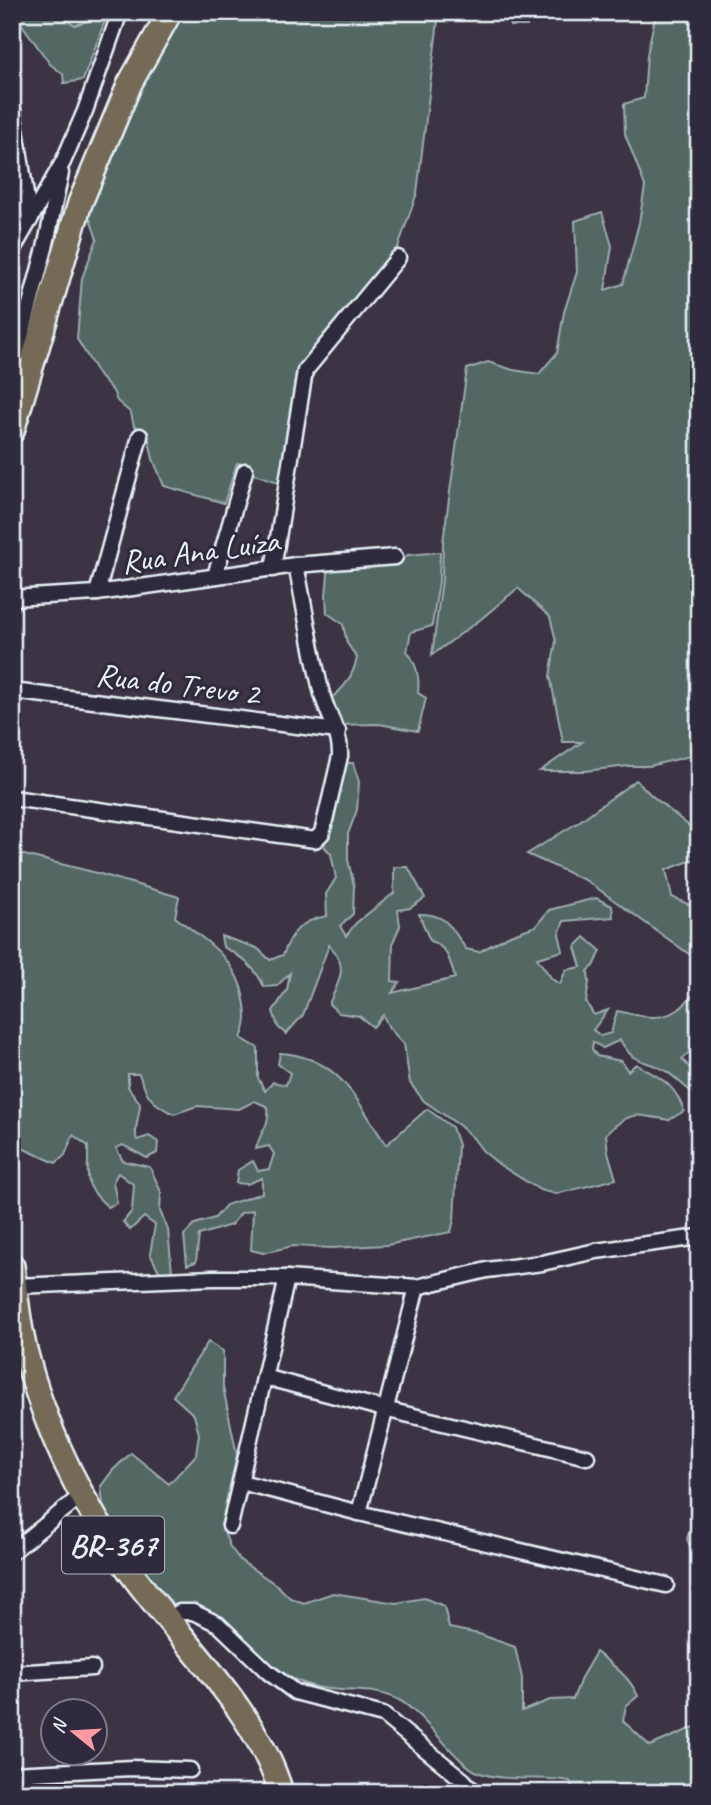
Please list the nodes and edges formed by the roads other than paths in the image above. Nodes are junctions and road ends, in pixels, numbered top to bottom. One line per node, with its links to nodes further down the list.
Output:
1 (120, 12): 4 (street)
2 (170, 12): 9 (main road)
3 (12, 104): 5 (street)
4 (63, 162): 5 (street); 8 (street)
5 (30, 220): 6 (street)
6 (12, 251)
7 (398, 258): 14 (street)
8 (12, 372)
9 (12, 431)
10 (140, 436): 16 (street)
11 (245, 471): 15 (street)
12 (395, 557): 13 (street, Rua Ana Luíza)
13 (296, 565): 14 (street, Rua Ana Luíza); 19 (street)
14 (273, 569): 15 (street, Rua Ana Luíza)
15 (215, 576): 16 (street, Rua Ana Luíza)
16 (97, 593): 17 (street, Rua Ana Luíza)
17 (12, 598)
18 (12, 691): 19 (street, Rua do Trevo 2)
19 (338, 731): 20 (street)
20 (12, 798)
21 (699, 1237): 24 (street)
22 (14, 1276): 23 (street); 25 (main road, BR-367)
23 (287, 1278): 24 (street); 26 (street)
24 (416, 1287): 27 (street)
25 (18, 1348): 30 (main road, BR-367)
26 (264, 1377): 27 (street); 29 (street)
27 (384, 1409): 28 (street); 31 (street)
28 (587, 1457)
29 (241, 1482): 31 (street); 32 (street)
30 (82, 1495): 33 (street); 35 (main road, BR-367)
31 (359, 1513): 34 (street)
32 (230, 1526)
33 (12, 1552)
34 (666, 1586)
35 (168, 1619): 40 (main road, BR-367); 41 (street)
36 (92, 1668): 37 (street)
37 (12, 1673)
38 (190, 1770): 39 (street)
39 (12, 1774)
40 (281, 1793)
41 (475, 1793)

